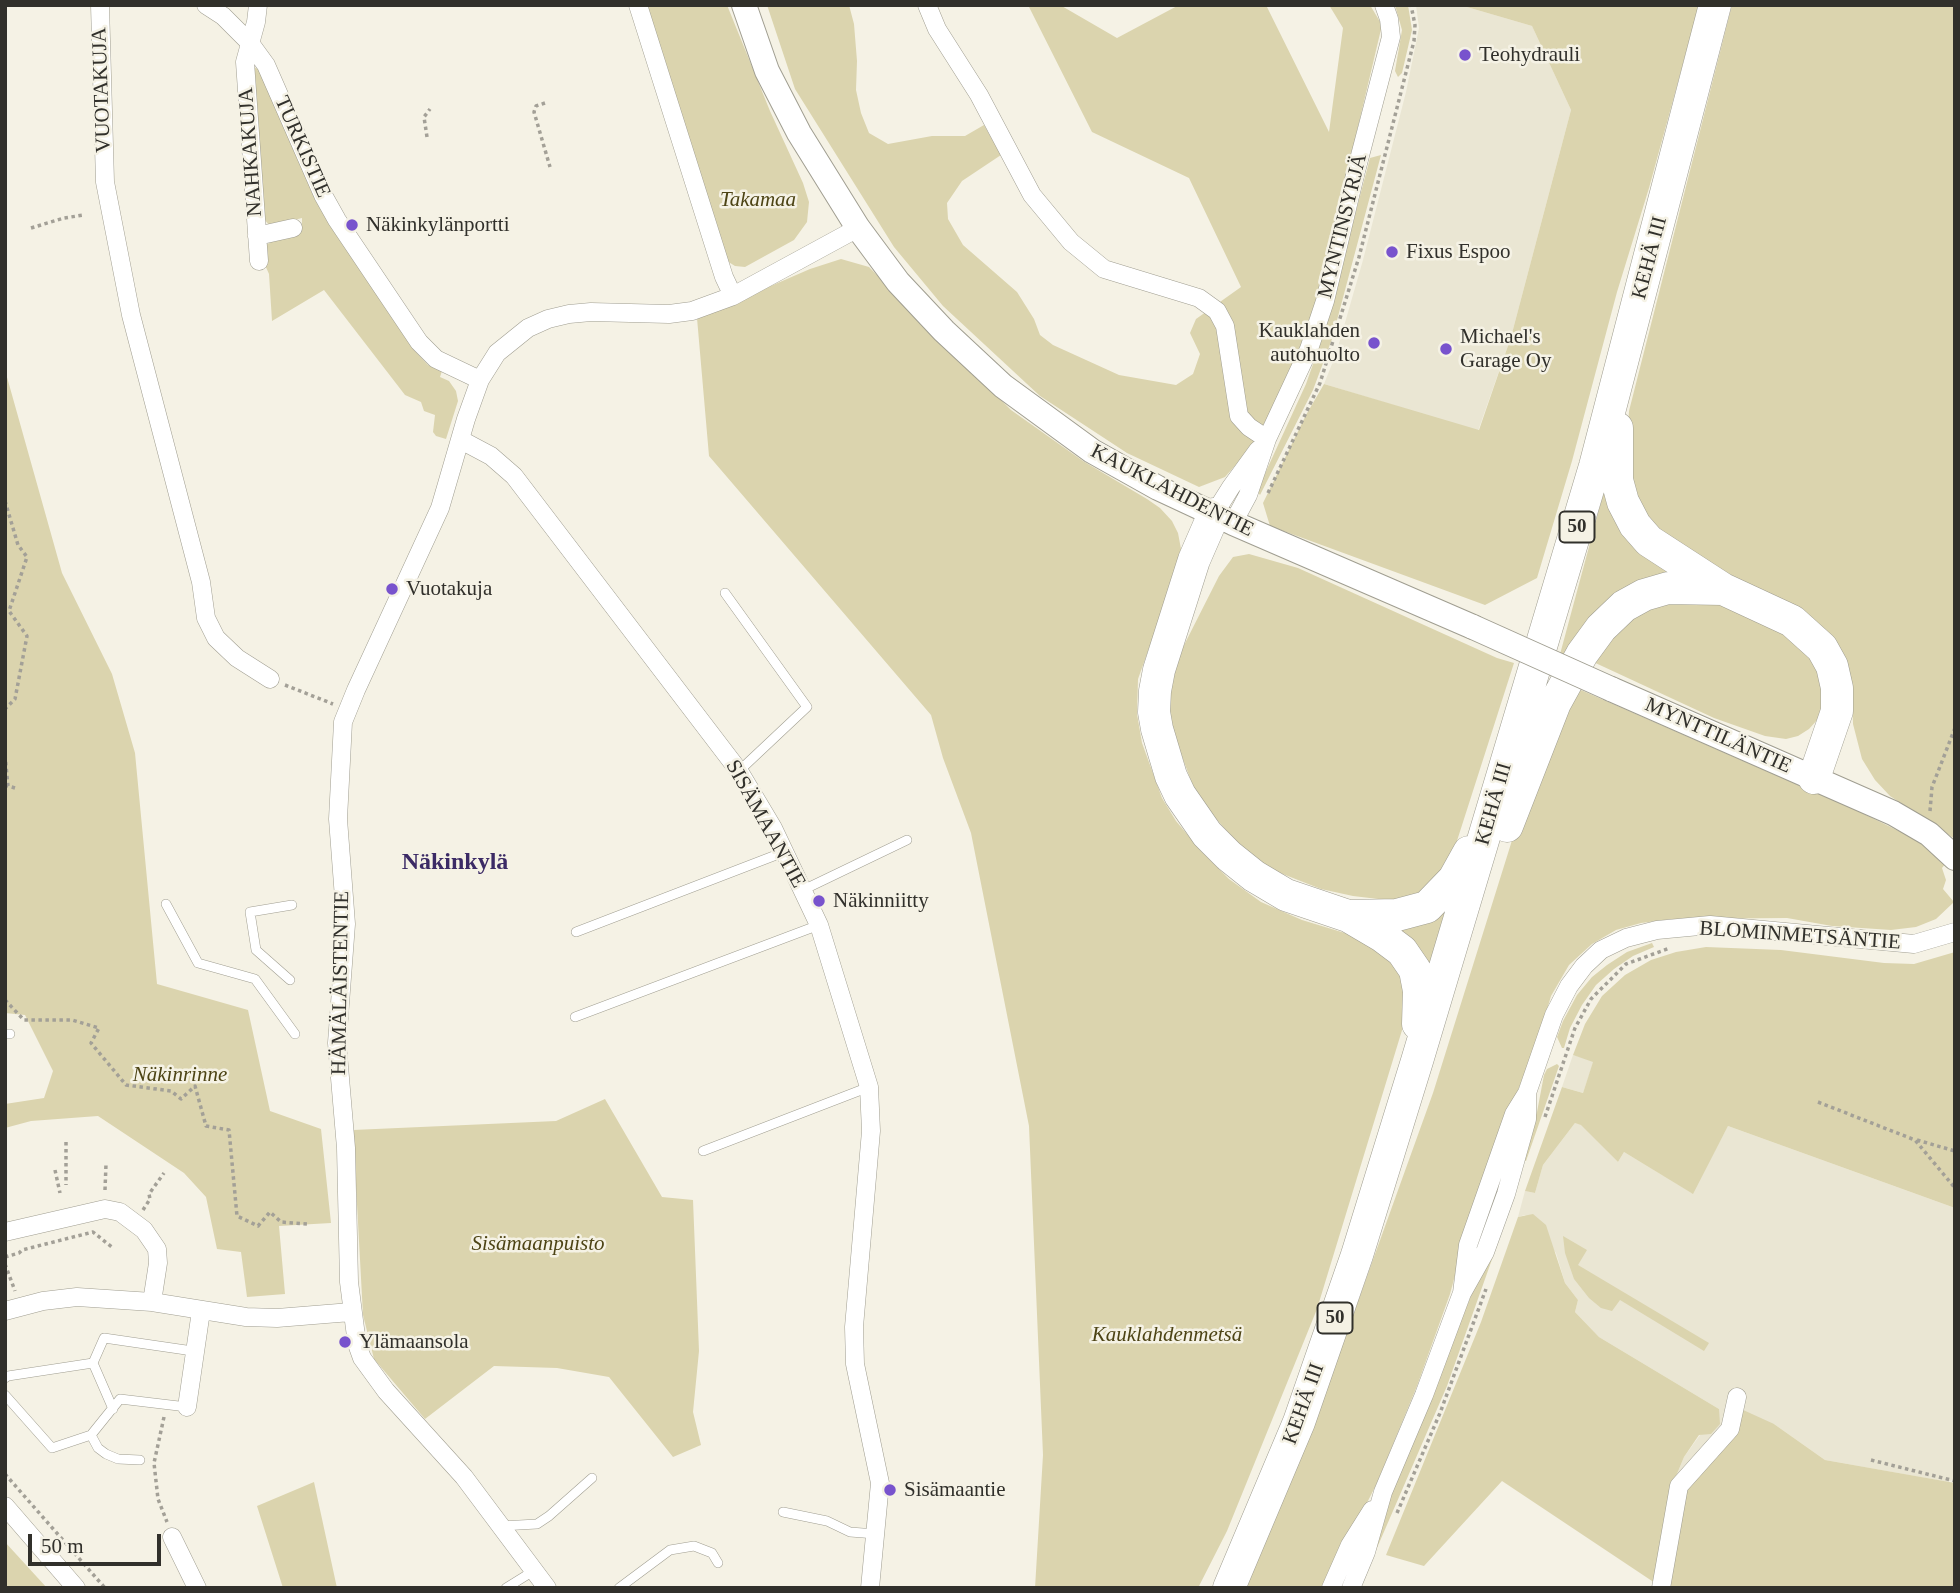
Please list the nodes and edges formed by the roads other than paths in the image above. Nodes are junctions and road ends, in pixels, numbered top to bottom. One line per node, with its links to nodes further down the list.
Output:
1 (100, 5): 23 (street, VUOTAKUJA)
2 (206, 5): 9 (street, TURKISTIE)
3 (258, 5): 9 (street, NAHKAKUJA)
4 (638, 5): 14 (street)
5 (744, 5): 11 (street, KAUKLAHDENTIE)
6 (927, 5): 17 (street)
7 (1384, 5): 17 (street, MYNTINSYRJÄ)
8 (1715, 5): 16 (highway, KEHÄ III / 50)
9 (250, 43): 12 (street, NAHKAKUJA); 15 (street, TURKISTIE)
10 (293, 228): 12 (street)
11 (858, 228): 14 (street); 19 (street, KAUKLAHDENTIE)
12 (257, 236): 13 (street, NAHKAKUJA)
13 (259, 261)
14 (733, 296): 15 (street)
15 (480, 380): 18 (street, HÄMÄLÄISTENTIE)
16 (1616, 384): 20 (highway); 26 (highway, KEHÄ III / 50)
17 (1267, 439): 19 (street, MYNTINSYRJÄ)
18 (461, 440): 24 (street, SISÄMAANTIE); 48 (street, HÄMÄLÄISTENTIE)
19 (1223, 519): 22 (street, KAUKLAHDENTIE); 34 (highway)
20 (1723, 589): 25 (highway); 31 (highway)
21 (725, 593): 24 (lane)
22 (1473, 627): 25 (street, MYNTTILÄNTIE, bridge)
23 (270, 679)
24 (739, 771): 28 (street, SISÄMAANTIE)
25 (1814, 778): 29 (street, MYNTTILÄNTIE)
26 (1489, 821): 31 (highway, KEHÄ III / 50); 34 (highway)
27 (907, 840): 30 (lane)
28 (784, 852): 30 (street, SISÄMAANTIE); 36 (lane)
29 (1955, 858)
30 (803, 890): 35 (street, SISÄMAANTIE)
31 (1467, 897): 41 (highway, KEHÄ III / 50)
32 (166, 904): 40 (lane)
33 (292, 905): 38 (lane)
34 (1348, 916): 41 (highway)
35 (820, 925): 39 (lane); 42 (street, SISÄMAANTIE)
36 (576, 932)
37 (1955, 932): 59 (street, BLOMINMETSÄNTIE)
38 (290, 980)
39 (575, 1017)
40 (295, 1034)
41 (1417, 1061): 73 (highway, KEHÄ III / 50)
42 (869, 1087): 43 (lane); 63 (street, SISÄMAANTIE)
43 (703, 1151)
44 (5, 1232): 45 (street)
45 (152, 1302): 46 (street); 47 (street)
46 (5, 1311)
47 (201, 1311): 48 (street); 54 (street)
48 (351, 1312): 62 (street, HÄMÄLÄISTENTIE)
49 (186, 1350): 50 (lane)
50 (93, 1363): 51 (lane); 55 (lane)
51 (5, 1378)
52 (5, 1395): 56 (lane)
53 (1737, 1397): 76 (street)
54 (187, 1407): 55 (lane)
55 (113, 1409): 56 (lane)
56 (90, 1435): 57 (lane)
57 (140, 1461)
58 (592, 1478): 62 (lane)
59 (1383, 1492): 74 (street, BLOMINMETSÄNTIE); 75 (street, BLOMINMETSÄNTIE)
60 (5, 1506): 67 (street)
61 (783, 1512): 63 (lane)
62 (501, 1526): 66 (street, HÄMÄLÄISTENTIE)
63 (876, 1534): 72 (street, SISÄMAANTIE)
64 (172, 1537): 68 (street)
65 (718, 1563): 71 (lane)
66 (535, 1570): 69 (lane); 70 (street, HÄMÄLÄISTENTIE)
67 (76, 1588)
68 (197, 1588)
69 (506, 1588)
70 (547, 1588)
71 (619, 1588)
72 (870, 1588)
73 (1229, 1588)
74 (1331, 1588)
75 (1351, 1588)
76 (1661, 1588)

